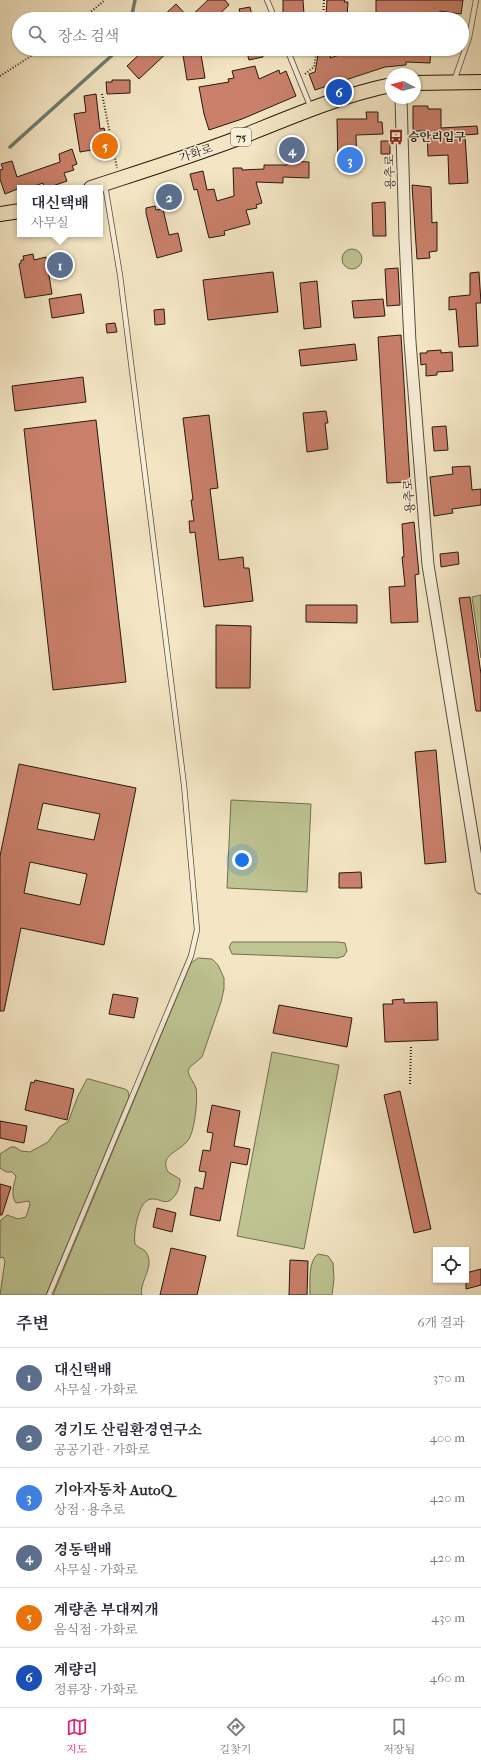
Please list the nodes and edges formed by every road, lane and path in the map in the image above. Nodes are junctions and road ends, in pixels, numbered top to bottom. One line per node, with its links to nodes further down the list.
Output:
1 (105, 0): 5 (path)
2 (267, 0): 6 (lane)
3 (324, 0): 7 (path)
4 (476, 0): 8 (lane)
5 (90, 12)
6 (272, 12)
7 (323, 12)
8 (469, 38)
9 (31, 56): 13 (path)
10 (290, 56): 14 (lane)
11 (316, 56): 14 (path)
12 (463, 56): 15 (lane)
13 (0, 76)
14 (299, 77): 21 (lane)
15 (454, 82): 16 (main road); 17 (main road)
16 (481, 82)
17 (421, 83)
18 (385, 87): 21 (main road, 가화로 / 75)
19 (102, 94): 22 (path)
20 (401, 104): 27 (street, 용추로)
21 (312, 109): 22 (main road, 가화로 / 75)
22 (120, 178): 23 (main road, 가화로 / 75)
23 (105, 183): 24 (main road, 가화로 / 75); 30 (lane)
24 (100, 185)
25 (17, 211): 26 (main road)
26 (0, 214)
27 (481, 888)
28 (411, 1047): 29 (path)
29 (410, 1084)
30 (50, 1295)

